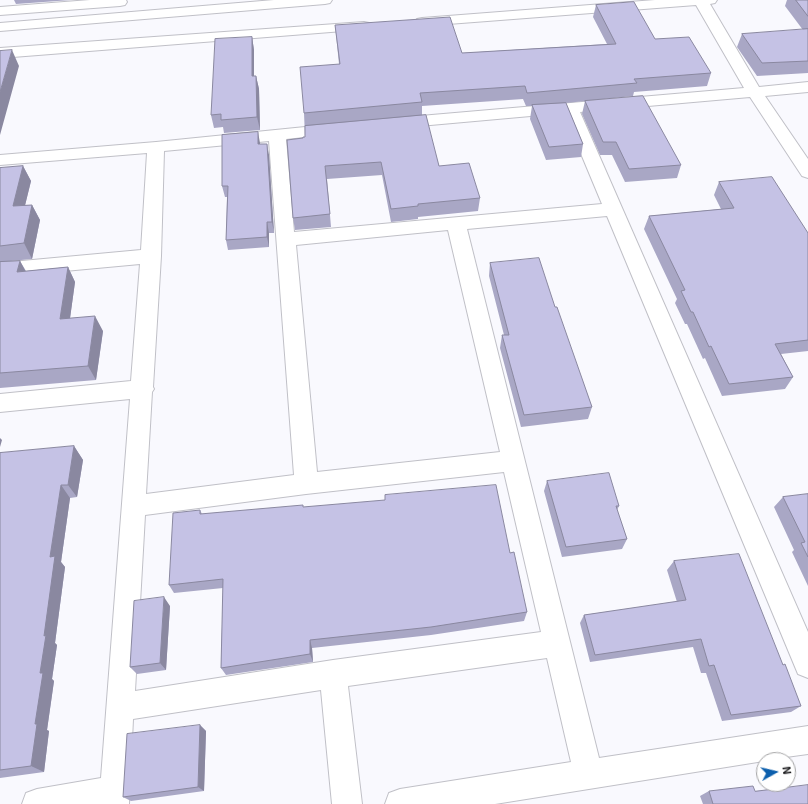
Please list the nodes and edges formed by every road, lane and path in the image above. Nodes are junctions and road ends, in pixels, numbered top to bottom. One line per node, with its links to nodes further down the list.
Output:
1 (325, 0): 7 (street)
2 (704, 0): 5 (street); 10 (street)
3 (137, 1): 4 (street)
4 (0, 11)
5 (406, 23)
6 (374, 25): 8 (street)
7 (0, 27)
8 (0, 53)
9 (808, 87): 10 (street)
10 (754, 91): 11 (street); 17 (street)
11 (570, 108): 12 (street); 18 (street)
12 (380, 125)
13 (348, 128): 14 (street)
14 (277, 134): 15 (street); 20 (street)
15 (156, 147): 16 (street); 21 (street)
16 (0, 160)
17 (808, 172)
18 (613, 209): 19 (street); 29 (street)
19 (456, 223): 20 (street); 25 (street)
20 (285, 239): 26 (street)
21 (150, 256): 22 (street); 23 (street)
22 (0, 270)
23 (143, 389): 24 (street); 27 (street)
24 (0, 403)
25 (513, 461): 26 (street); 28 (street)
26 (306, 484): 27 (street)
27 (133, 506): 31 (street)
28 (557, 643): 30 (street); 33 (street)
29 (808, 664)
30 (333, 674): 31 (street); 36 (street)
31 (120, 707): 34 (street)
32 (808, 740): 33 (street)
33 (588, 773): 37 (street)
34 (114, 798): 35 (street)
35 (37, 804)
36 (347, 804)
37 (400, 804)

